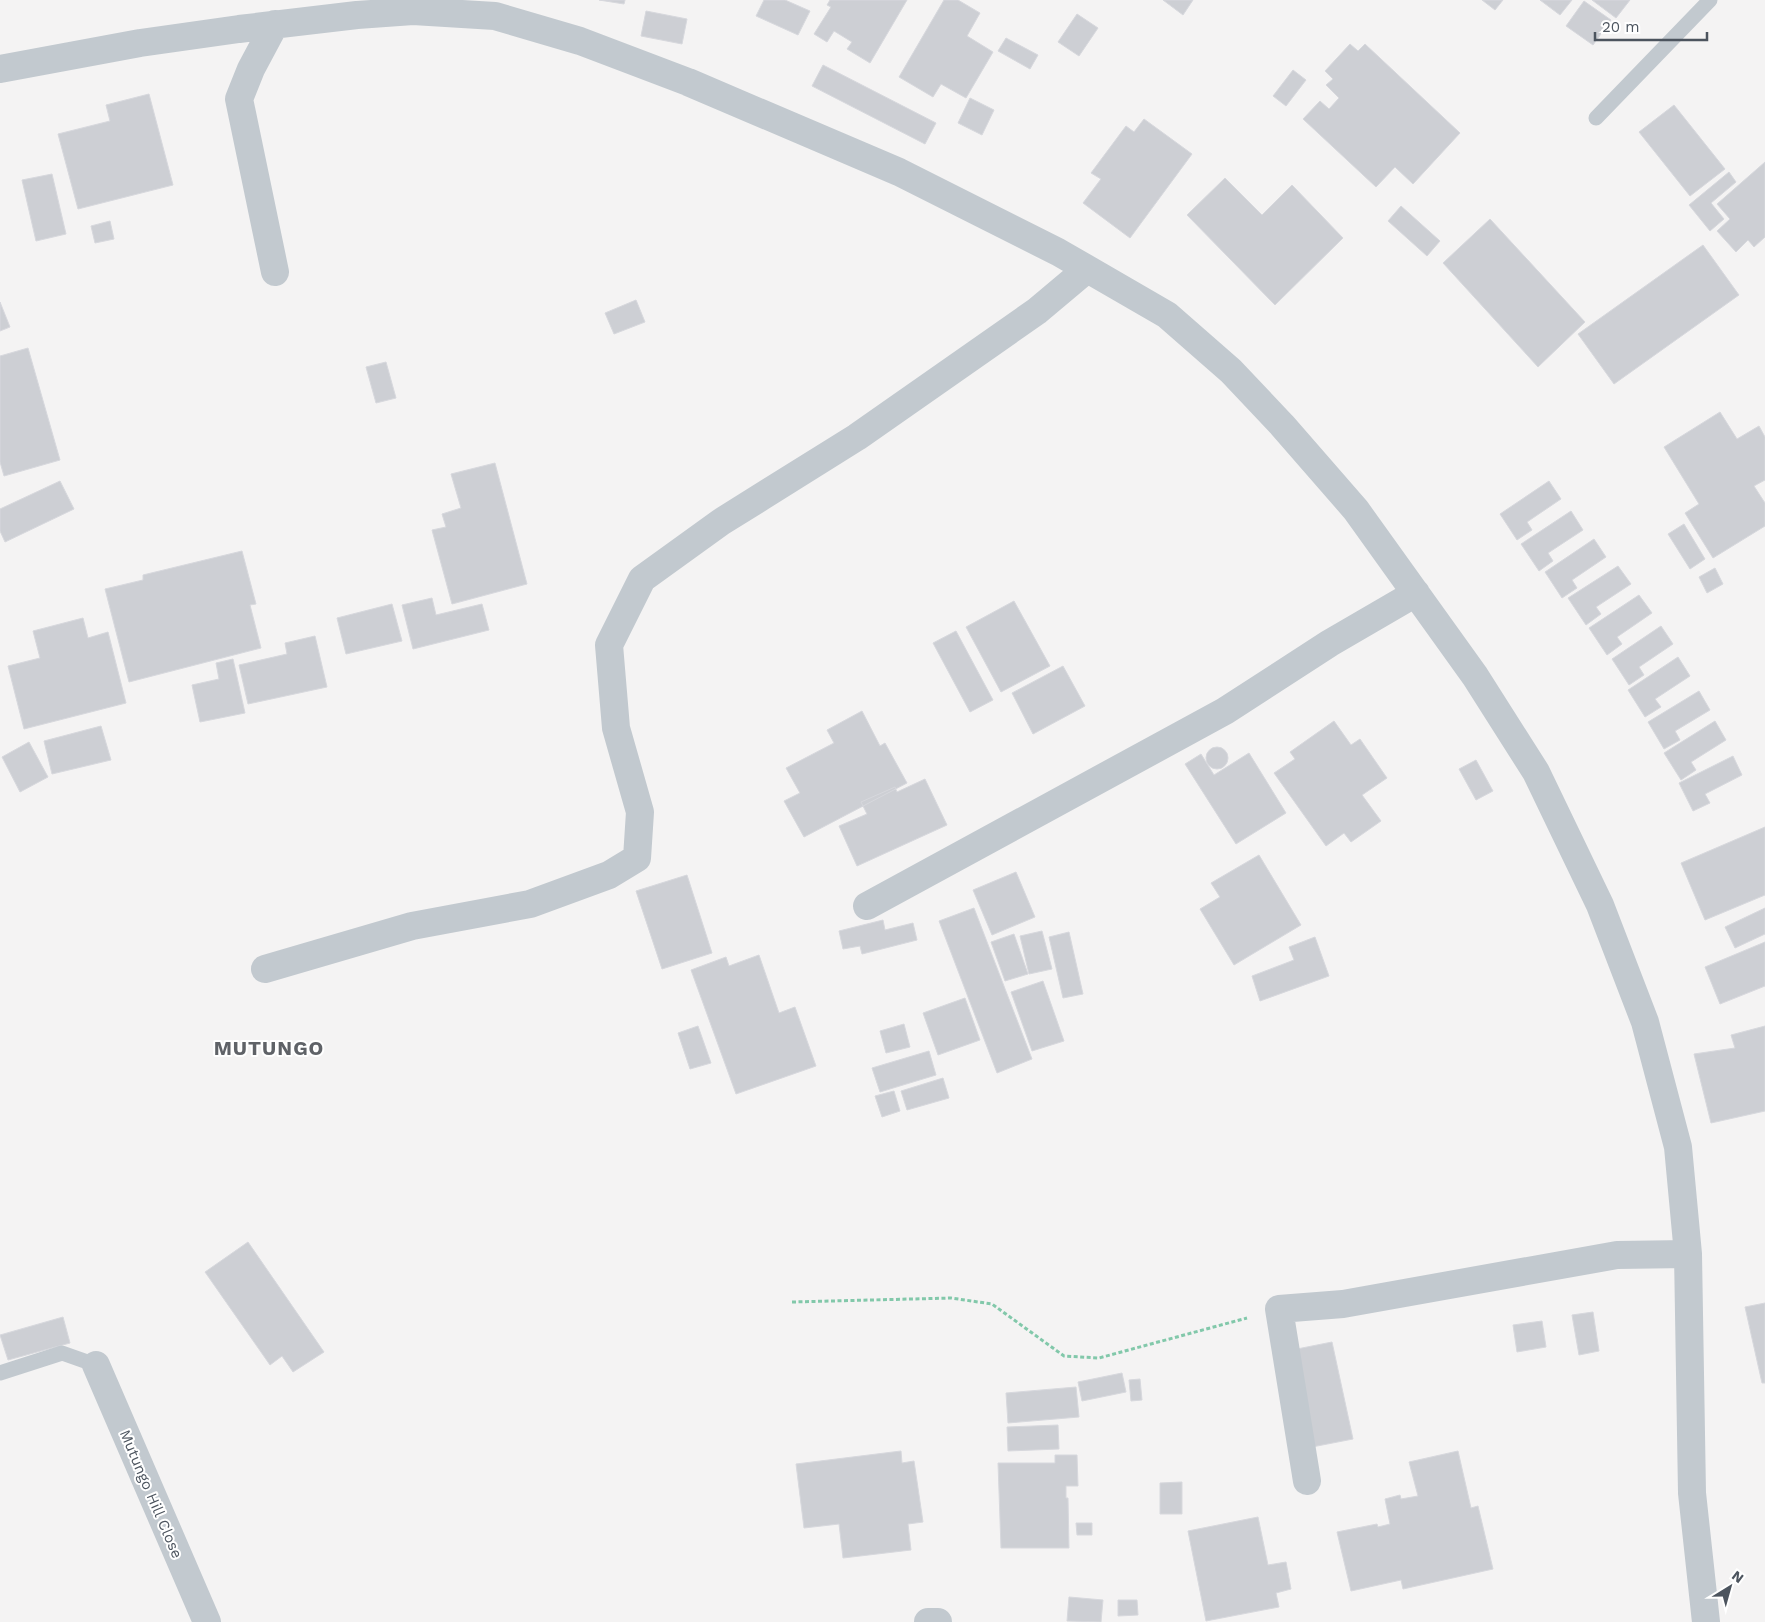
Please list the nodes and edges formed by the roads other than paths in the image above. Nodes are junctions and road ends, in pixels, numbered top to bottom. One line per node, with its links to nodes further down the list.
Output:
1 (1710, 0): 5 (lane)
2 (358, 8): 3 (street); 6 (street)
3 (275, 24): 4 (street); 7 (street)
4 (0, 69)
5 (1596, 118)
6 (1087, 270): 8 (street); 10 (street)
7 (275, 272)
8 (1416, 593): 9 (street); 11 (street)
9 (867, 906)
10 (265, 969)
11 (1688, 1254): 14 (street); 18 (street)
12 (96, 1365): 13 (lane); 15 (street, Mutungo Hill Close)
13 (0, 1373)
14 (1307, 1481)
15 (207, 1622)
16 (928, 1622): 17 (street)
17 (938, 1622)
18 (1706, 1622)

